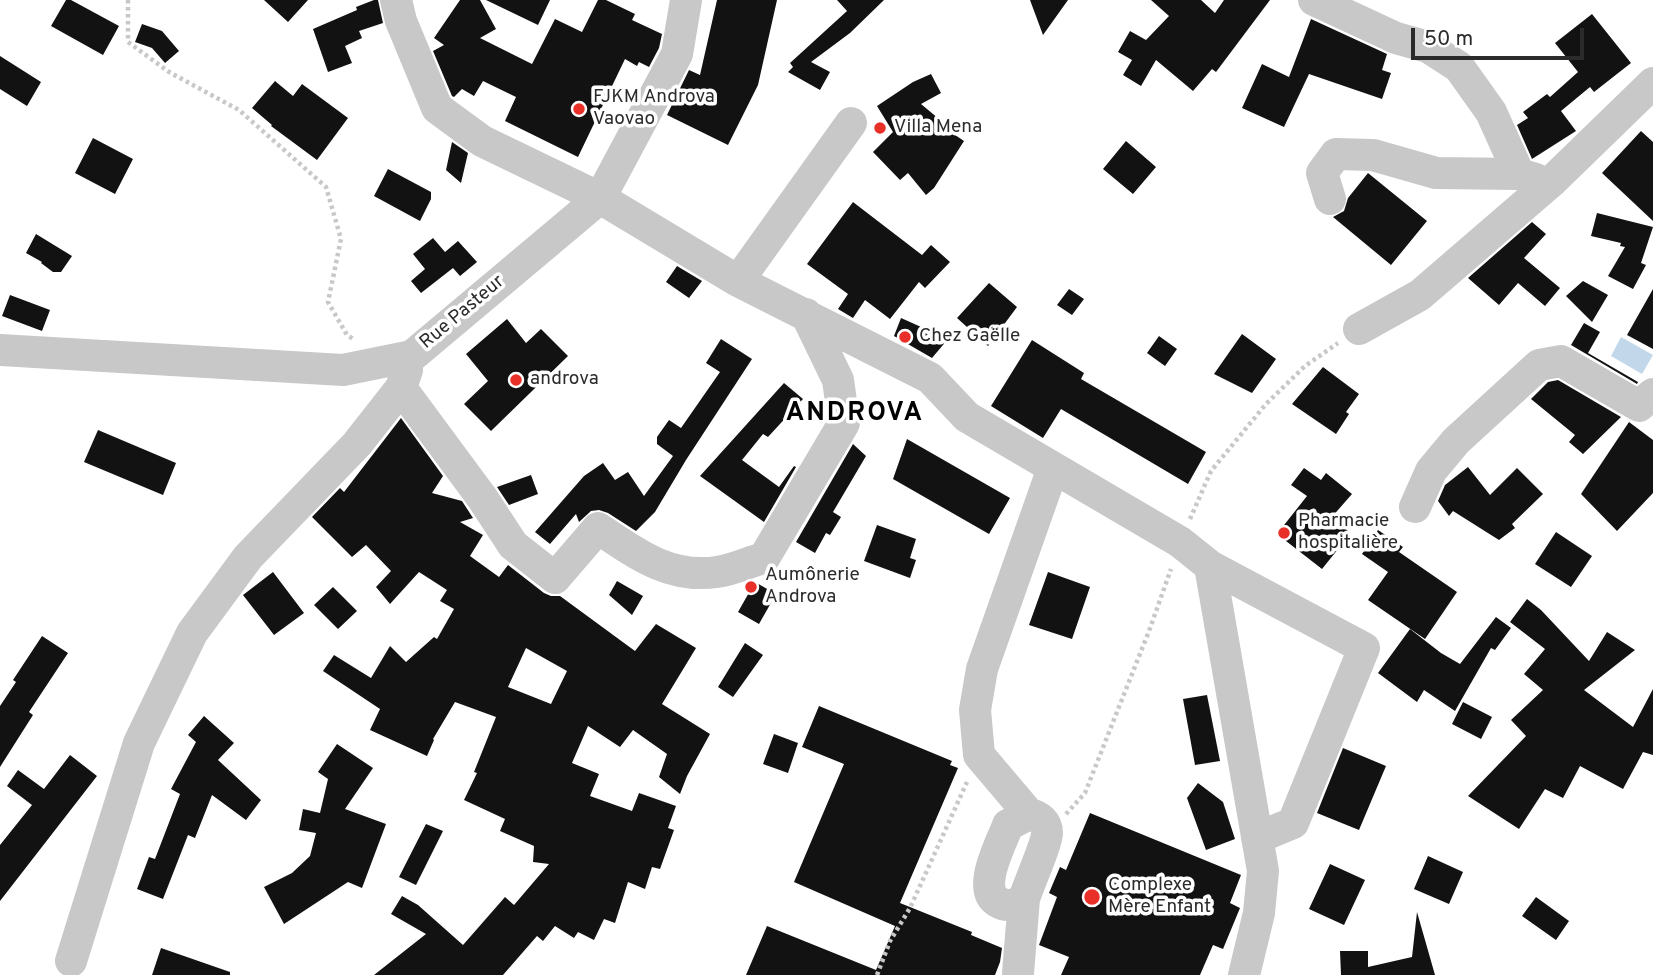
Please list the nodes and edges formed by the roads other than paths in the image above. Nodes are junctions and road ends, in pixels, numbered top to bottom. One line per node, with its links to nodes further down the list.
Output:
1 (396, 0): 8 (street)
2 (686, 0): 8 (street, Rue Pasteur)
3 (1314, 0): 6 (street)
4 (1653, 83): 7 (street)
5 (851, 123): 10 (street)
6 (1519, 174): 7 (street); 9 (street)
7 (1551, 182): 12 (street)
8 (600, 198): 10 (street); 14 (street, Rue Pasteur)
9 (1330, 199)
10 (738, 281): 11 (street)
11 (806, 314): 14 (street); 16 (street)
12 (1359, 329)
13 (0, 350): 14 (street, Rue Pasteur)
14 (401, 368): 20 (street)
15 (1653, 394): 17 (street)
16 (1053, 468): 18 (street); 21 (street)
17 (1415, 507)
18 (1210, 566): 19 (street); 19 (street)
19 (1257, 838): 22 (street)
20 (71, 961)
21 (1018, 973)
22 (1244, 975)

